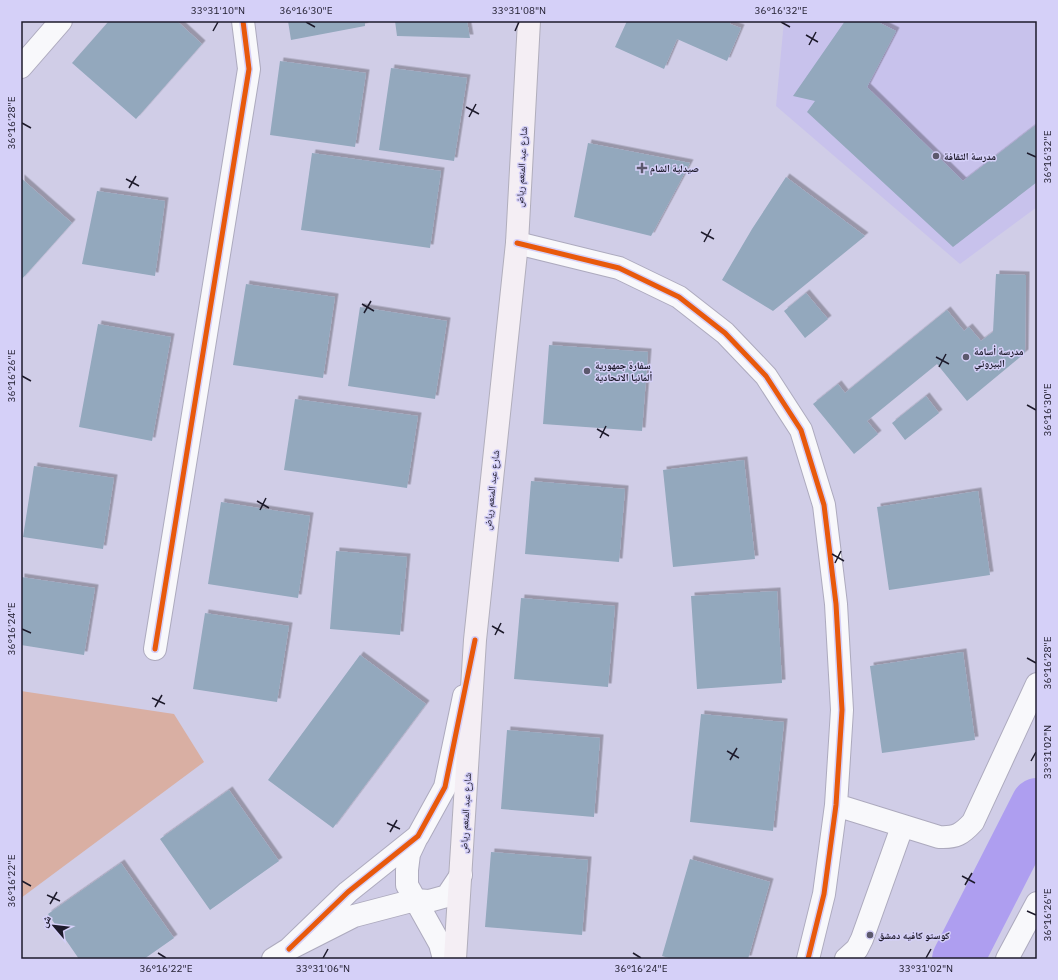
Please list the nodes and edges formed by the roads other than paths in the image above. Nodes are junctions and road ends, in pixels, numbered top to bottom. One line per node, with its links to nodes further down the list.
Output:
1 (61, 21): 4 (street)
2 (243, 21): 7 (street)
3 (529, 21): 5 (main road, شارع عبد المنعم رياض)
4 (21, 66)
5 (517, 243): 6 (main road, شارع عبد المنعم رياض); 9 (street)
6 (475, 640): 11 (street); 12 (main road, شارع عبد المنعم رياض)
7 (155, 649)
8 (1037, 684): 10 (street)
9 (836, 805): 10 (street); 18 (street)
10 (902, 827): 19 (street)
11 (418, 836): 13 (street); 15 (street)
12 (461, 875): 13 (street); 17 (main road, شارع عبد المنعم رياض)
13 (415, 900): 15 (street); 16 (street)
14 (1037, 904): 20 (street)
15 (281, 954)
16 (444, 959)
17 (455, 959)
18 (808, 959)
19 (846, 959)
20 (1007, 959)

